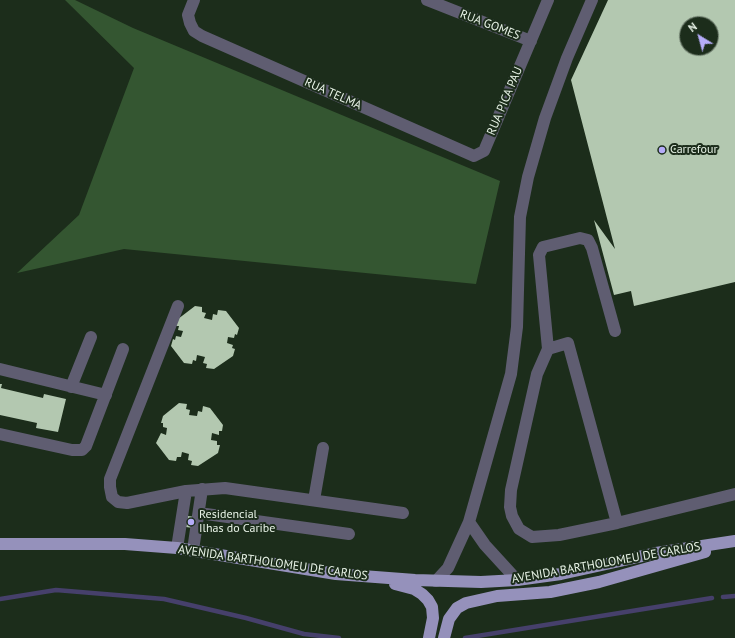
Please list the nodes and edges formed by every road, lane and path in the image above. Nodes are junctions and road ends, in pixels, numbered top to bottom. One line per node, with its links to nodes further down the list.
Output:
1 (194, 0): 6 (street, RUA TELMA)
2 (427, 0): 5 (street, RUA GOMES)
3 (548, 0): 5 (street, RUA PICA PAU)
4 (592, 0): 23 (street)
5 (531, 41): 6 (street, RUA PICA PAU)
6 (474, 156)
7 (178, 306): 18 (street)
8 (615, 331): 11 (street)
9 (91, 337): 13 (street)
10 (123, 349): 14 (street)
11 (548, 349): 24 (street); 24 (street)
12 (0, 368): 13 (street)
13 (71, 386): 14 (street)
14 (106, 395): 15 (street)
15 (0, 434)
16 (324, 448): 20 (street)
17 (202, 489): 18 (street); 20 (street); 21 (street)
18 (186, 491): 28 (street)
19 (735, 494): 24 (street)
20 (314, 500): 22 (street)
21 (199, 513): 25 (street); 29 (street)
22 (404, 513)
23 (469, 522): 31 (street); 32 (street)
24 (616, 523)
25 (349, 534)
26 (735, 542): 31 (main road, AVENIDA BARTHOLOMEU DE CARLOS); 34 (main road)
27 (0, 544): 28 (main road, AVENIDA BARTHOLOMEU DE CARLOS)
28 (177, 548): 29 (main road, AVENIDA BARTHOLOMEU DE CARLOS)
29 (193, 550): 30 (main road, AVENIDA BARTHOLOMEU DE CARLOS)
30 (369, 577): 32 (main road, AVENIDA BARTHOLOMEU DE CARLOS); 33 (main road)
31 (517, 580): 32 (main road, AVENIDA BARTHOLOMEU DE CARLOS)
32 (436, 581)
33 (430, 638)
34 (444, 638)

